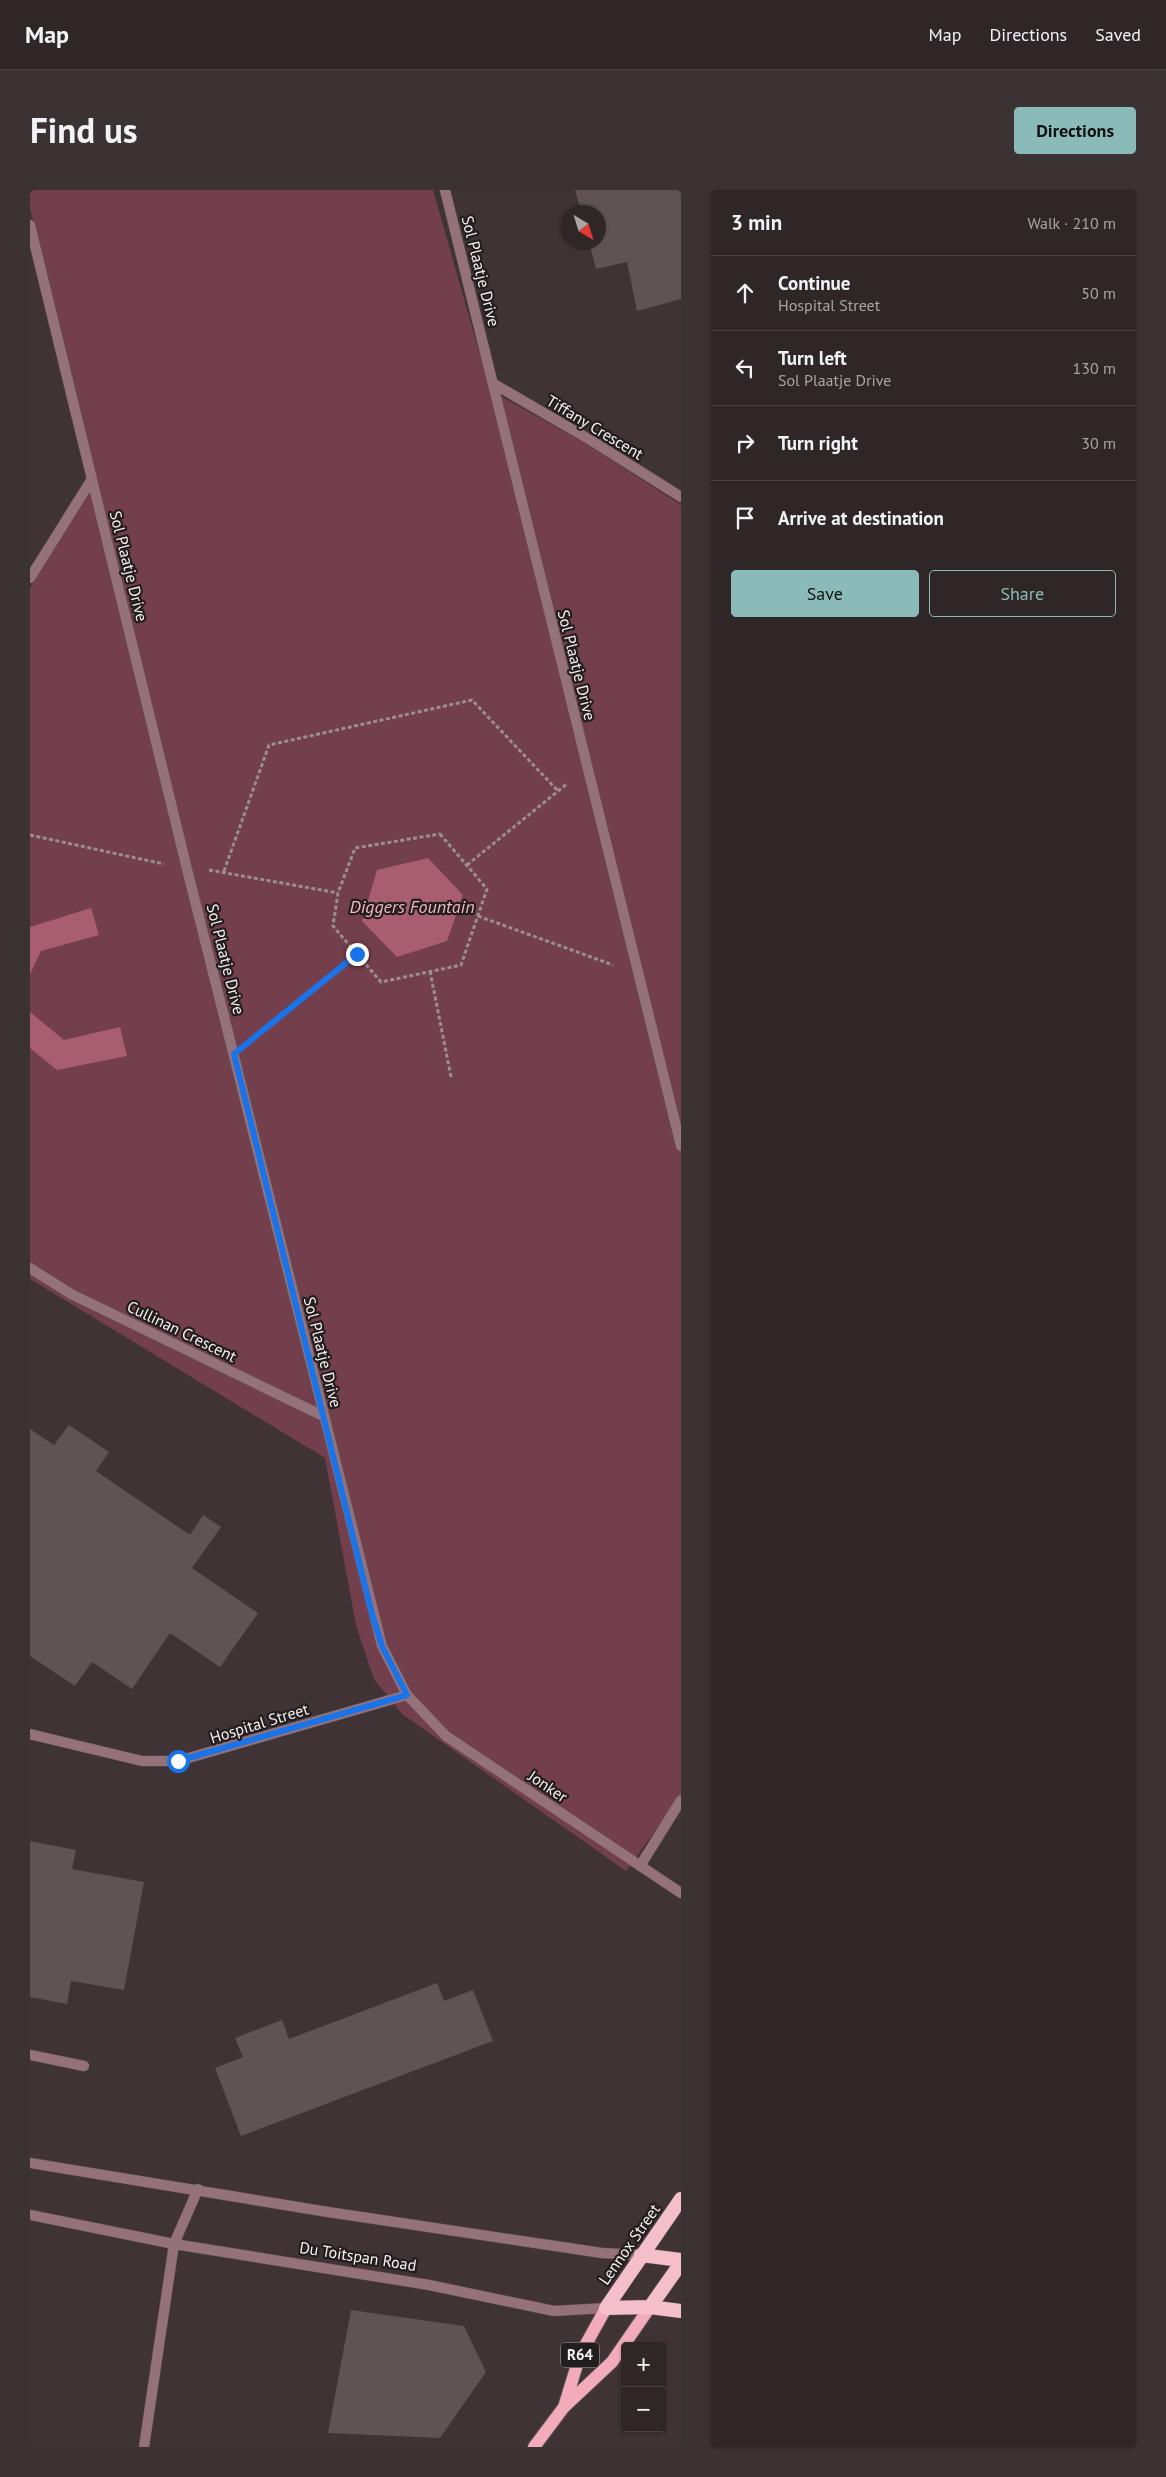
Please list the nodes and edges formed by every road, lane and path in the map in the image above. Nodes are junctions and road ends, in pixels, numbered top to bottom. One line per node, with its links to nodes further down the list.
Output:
1 (445, 190): 3 (street, Sol Plaatje Drive)
2 (30, 226): 4 (street, Sol Plaatje Drive)
3 (494, 384): 5 (street, Tiffany Crescent); 7 (street, Sol Plaatje Drive)
4 (92, 479): 6 (street); 15 (street, Sol Plaatje Drive)
5 (681, 497)
6 (30, 578)
7 (587, 766): 8 (path); 14 (street, Sol Plaatje Drive)
8 (558, 791): 9 (path); 10 (path)
9 (467, 865): 11 (path); 12 (path)
10 (224, 871)
11 (478, 916): 13 (path); 14 (path)
12 (357, 954): 13 (path); 15 (path)
13 (430, 972): 16 (path)
14 (638, 974): 17 (street, Sol Plaatje Drive)
15 (234, 1054): 19 (street, Sol Plaatje Drive)
16 (451, 1076)
17 (681, 1146)
18 (30, 1268): 19 (street, Cullinan Crescent)
19 (323, 1416): 20 (street, Sol Plaatje Drive)
20 (407, 1695): 21 (street, Hospital Street); 23 (street, Jonker)
21 (30, 1734)
22 (681, 1800): 23 (street)
23 (640, 1866): 24 (street, Jonker)
24 (681, 1893)
25 (30, 2055): 26 (street)
26 (84, 2066)
27 (30, 2163): 28 (street)
28 (198, 2189): 31 (street); 32 (street)
29 (681, 2199): 32 (highway, Lennox Street)
30 (30, 2215): 31 (street, Du Toitspan Road)
31 (174, 2244): 35 (street, Du Toitspan Road); 38 (street)
32 (641, 2255): 33 (highway); 35 (highway, Lennox Street)
33 (681, 2261): 34 (highway)
34 (650, 2307): 35 (highway, Du Toitspan Road); 36 (highway, Du Toitspan Road); 37 (main road, R64)
35 (606, 2308): 37 (main road, R64)
36 (681, 2311)
37 (564, 2407): 39 (main road, R64)
38 (144, 2447)
39 (534, 2447)

